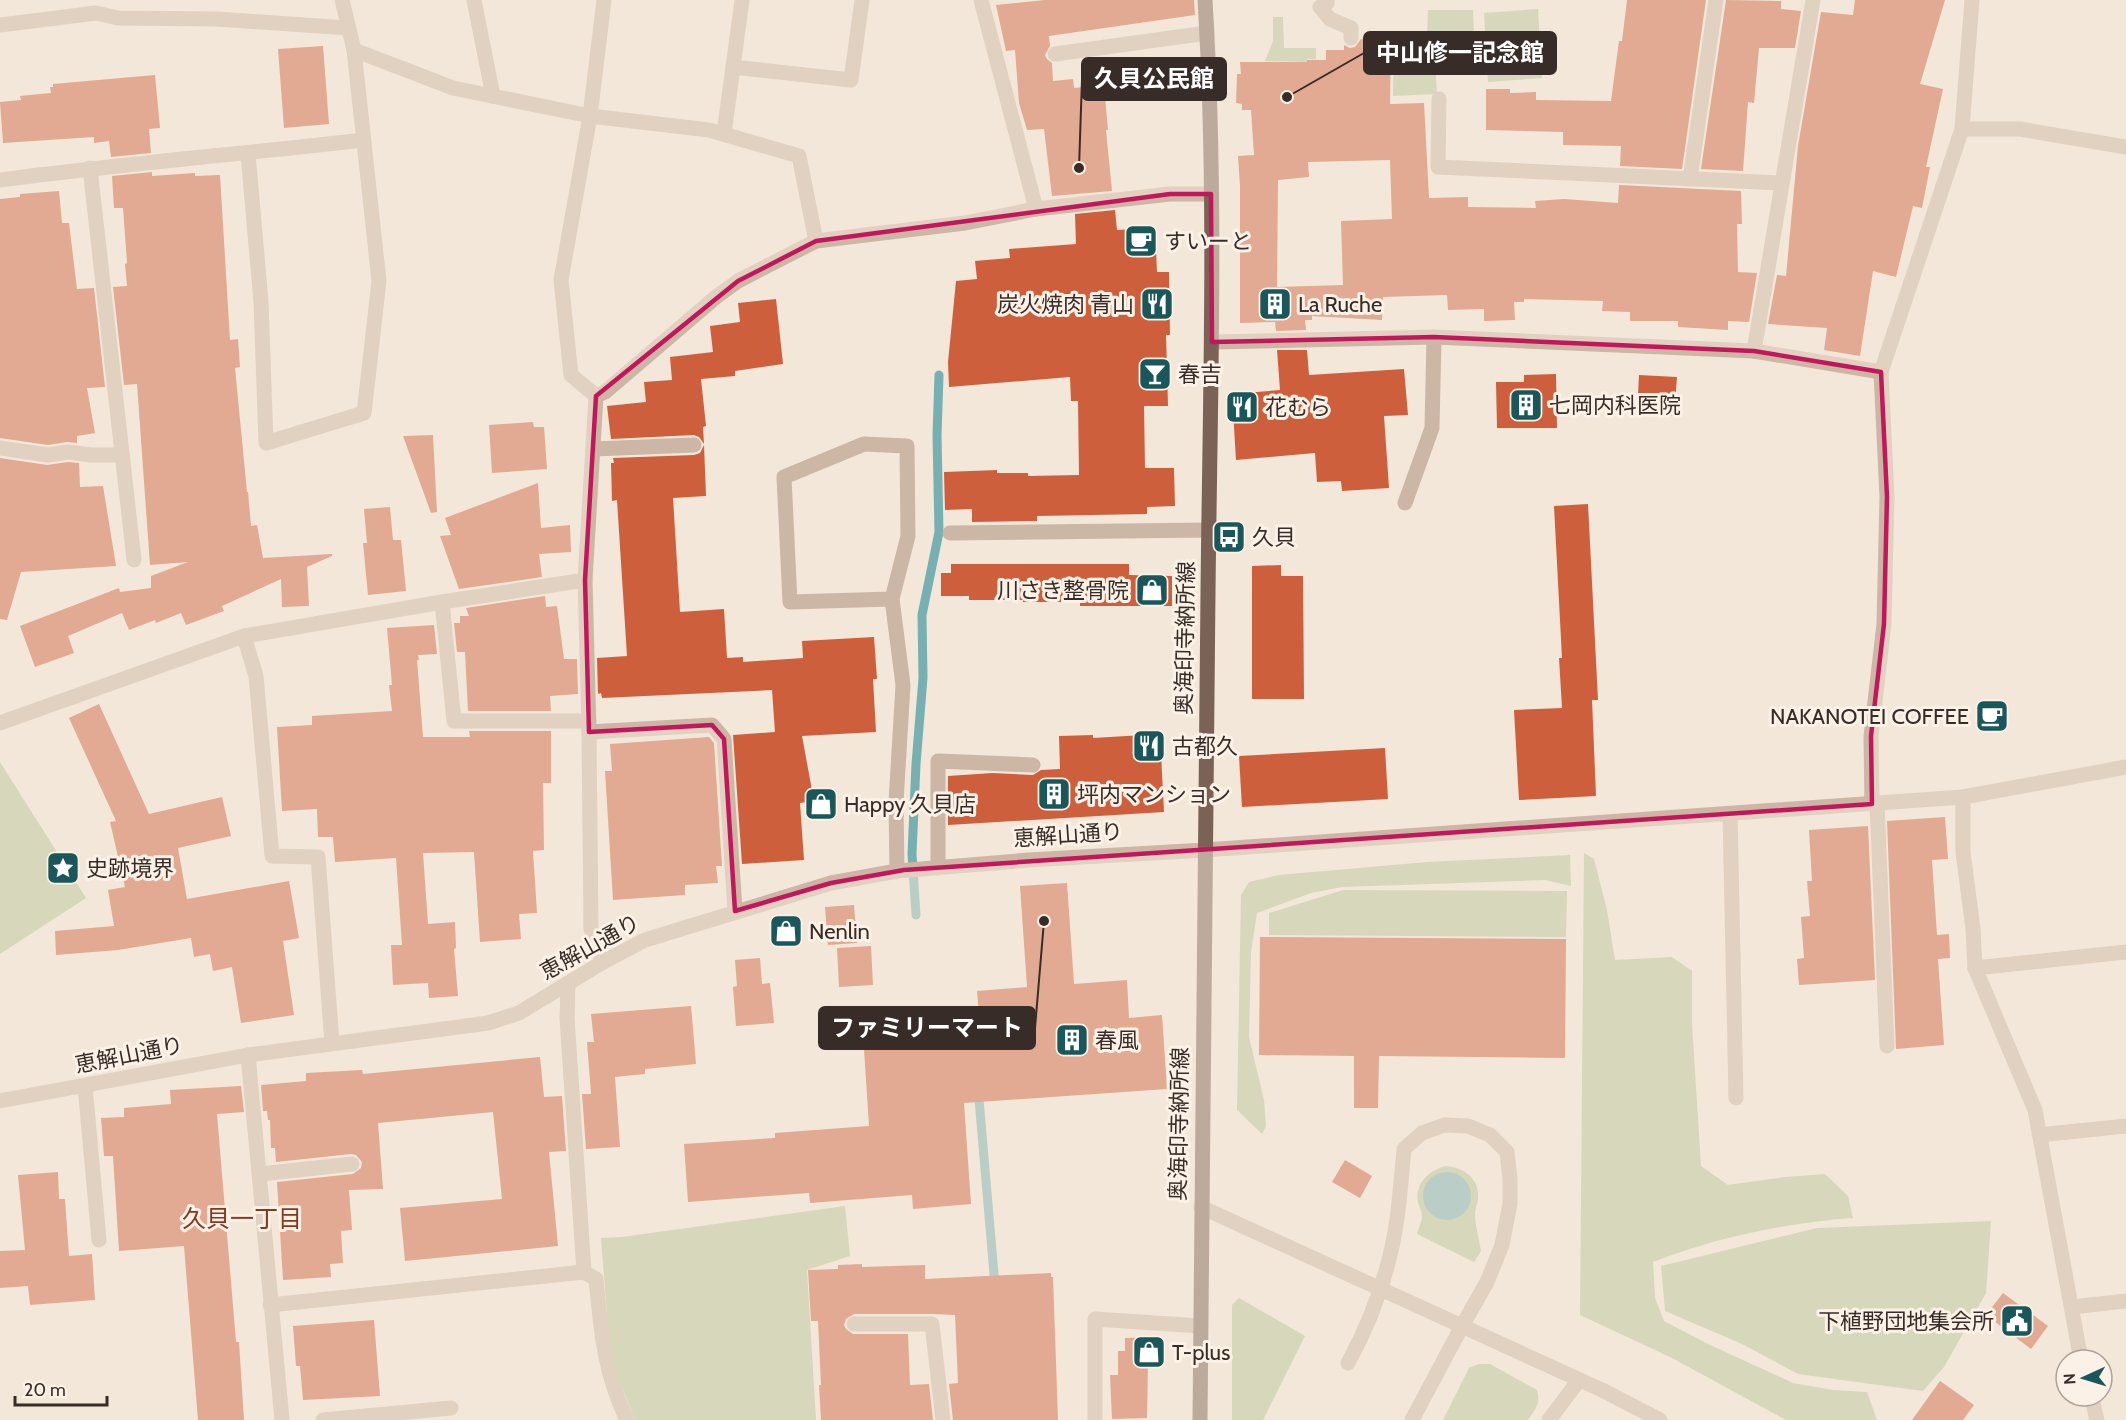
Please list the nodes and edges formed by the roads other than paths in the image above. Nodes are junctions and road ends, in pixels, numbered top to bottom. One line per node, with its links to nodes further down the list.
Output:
1 (342, 0): 14 (street)
2 (474, 0): 20 (street)
3 (604, 0): 22 (street)
4 (742, 0): 19 (street)
5 (862, 0): 19 (street)
6 (981, 0): 33 (street)
7 (1205, 0): 15 (main road, 奥海印寺納所線)
8 (1327, 0): 16 (street)
9 (1716, 0): 29 (street)
10 (1813, 0): 31 (street)
11 (1972, 0): 23 (street)
12 (93, 7): 13 (street); 14 (street)
13 (0, 25)
14 (348, 28): 17 (street)
15 (1207, 33): 18 (street); 32 (main road, 奥海印寺納所線)
16 (1351, 38)
17 (354, 50): 20 (street); 25 (street)
18 (1055, 54)
19 (733, 67): 24 (street)
20 (493, 96): 22 (street)
21 (1439, 99): 29 (street)
22 (590, 116): 24 (street); 39 (street)
23 (1962, 129): 26 (street); 38 (street)
24 (724, 134): 34 (street)
25 (363, 140): 27 (street); 27 (street)
26 (2126, 147)
27 (248, 154): 28 (street)
28 (90, 168): 30 (street); 43 (street)
29 (1690, 179): 31 (street)
30 (0, 180)
31 (1782, 183): 37 (street)
32 (1212, 194): 33 (street); 36 (main road, 奥海印寺納所線)
33 (1036, 209): 34 (street)
34 (816, 241): 39 (street)
35 (1434, 337): 36 (street); 37 (street); 44 (street)
36 (1212, 342): 45 (main road, 奥海印寺納所線)
37 (1754, 351): 38 (street)
38 (1881, 372): 57 (street)
39 (596, 396): 42 (street)
40 (694, 444): 42 (street)
41 (0, 448): 43 (street)
42 (593, 449): 48 (street)
43 (122, 455): 47 (street)
44 (1405, 503)
45 (1208, 530): 46 (street); 59 (main road, 奥海印寺納所線)
46 (950, 533)
47 (134, 560)
48 (585, 580): 50 (street); 53 (street)
49 (892, 599): 49 (street); 61 (street)
50 (442, 602): 51 (street); 53 (street)
51 (244, 636): 52 (street); 67 (street)
52 (0, 723)
53 (589, 726): 62 (street); 64 (street)
54 (1033, 765): 60 (street)
55 (2126, 767): 56 (street, 恵解山通り)
56 (1963, 797): 57 (street, 恵解山通り); 65 (street)
57 (1875, 803): 58 (street, 恵解山通り); 68 (street)
58 (1730, 814): 59 (street, 恵解山通り); 71 (street)
59 (1204, 850): 60 (street, 恵解山通り); 77 (main road, 奥海印寺納所線)
60 (931, 868): 61 (street, 恵解山通り)
61 (900, 870): 62 (street, 恵解山通り)
62 (735, 911): 64 (street, 恵解山通り)
63 (2126, 952): 65 (street)
64 (603, 962): 66 (street, 恵解山通り)
65 (1975, 968): 74 (street)
66 (568, 984): 67 (street, 恵解山通り); 79 (street)
67 (332, 1043): 69 (street, 恵解山通り)
68 (1887, 1046)
69 (248, 1055): 70 (street, 恵解山通り); 76 (street)
70 (85, 1086): 72 (street, 恵解山通り); 78 (street)
71 (1736, 1098)
72 (0, 1101)
73 (2126, 1126): 74 (street)
74 (2039, 1135): 83 (street)
75 (352, 1164): 76 (street)
76 (260, 1174): 82 (street)
77 (1201, 1207): 80 (street); 85 (main road, 奥海印寺納所線)
78 (99, 1240)
79 (584, 1272): 82 (street); 93 (street)
80 (1380, 1289): 86 (street); 86 (street); 88 (street)
81 (2126, 1301): 83 (street)
82 (270, 1305): 91 (street)
83 (2072, 1307): 87 (street)
84 (854, 1324): 94 (street)
85 (1200, 1326): 95 (street); 96 (main road, 奥海印寺納所線)
86 (1462, 1326): 89 (street); 97 (street)
87 (2079, 1348)
88 (1348, 1363)
89 (1579, 1380): 98 (street); 99 (street)
90 (451, 1408): 92 (street)
91 (282, 1420)
92 (323, 1420)
93 (627, 1420)
94 (943, 1420)
95 (1095, 1420)
96 (1200, 1420)
97 (1413, 1420)
98 (1549, 1420)
99 (1660, 1420)

